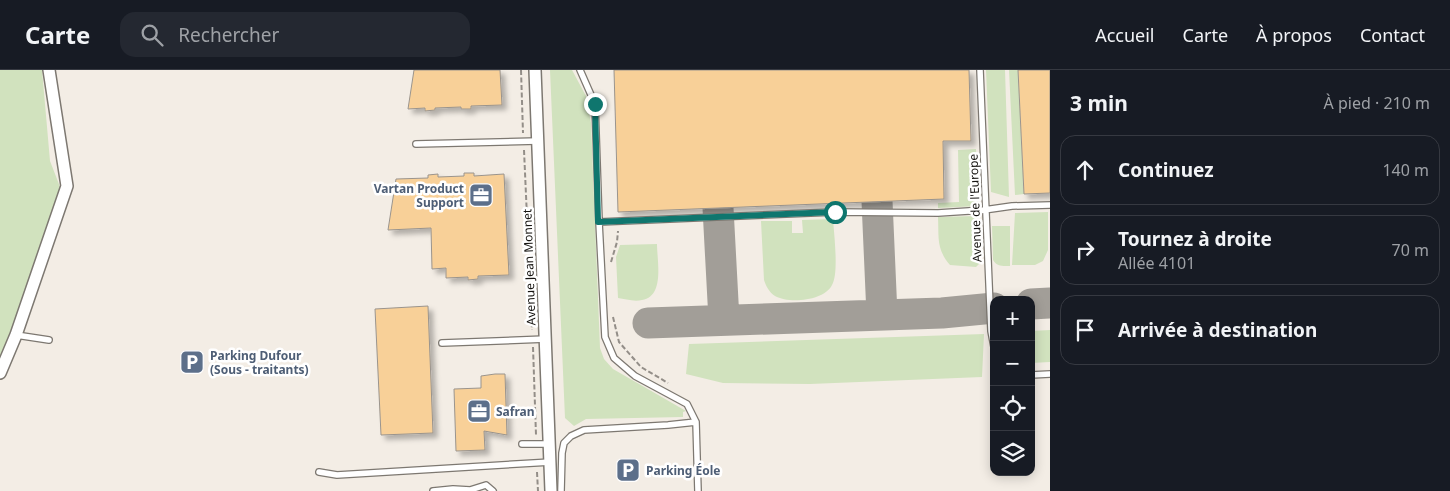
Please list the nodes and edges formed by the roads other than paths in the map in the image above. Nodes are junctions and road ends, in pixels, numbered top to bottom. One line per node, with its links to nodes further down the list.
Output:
1 (49, 70): 10 (street)
2 (535, 70): 5 (street, Avenue Jean Monnet)
3 (580, 70): 9 (lane)
4 (980, 70): 8 (lane, Avenue de l'Europe)
5 (538, 141): 6 (lane); 11 (street, Avenue Jean Monnet)
6 (416, 144)
7 (1050, 205): 8 (lane)
8 (984, 210): 9 (lane); 13 (lane, Avenue de l'Europe)
9 (598, 222): 18 (lane)
10 (16, 335): 12 (lane); 15 (street)
11 (546, 339): 14 (lane); 20 (street, Avenue Jean Monnet)
12 (49, 340)
13 (993, 341)
14 (442, 343)
15 (0, 373)
16 (1050, 374): 17 (lane)
17 (1035, 375)
18 (696, 422): 27 (lane); 28 (lane)
19 (522, 444): 20 (lane)
20 (550, 444): 21 (street, Avenue Jean Monnet)
21 (551, 462): 22 (lane); 26 (street, Avenue Jean Monnet)
22 (319, 472)
23 (471, 490): 24 (lane); 25 (lane)
24 (433, 491)
25 (492, 491)
26 (553, 491)
27 (561, 491)
28 (698, 491)

